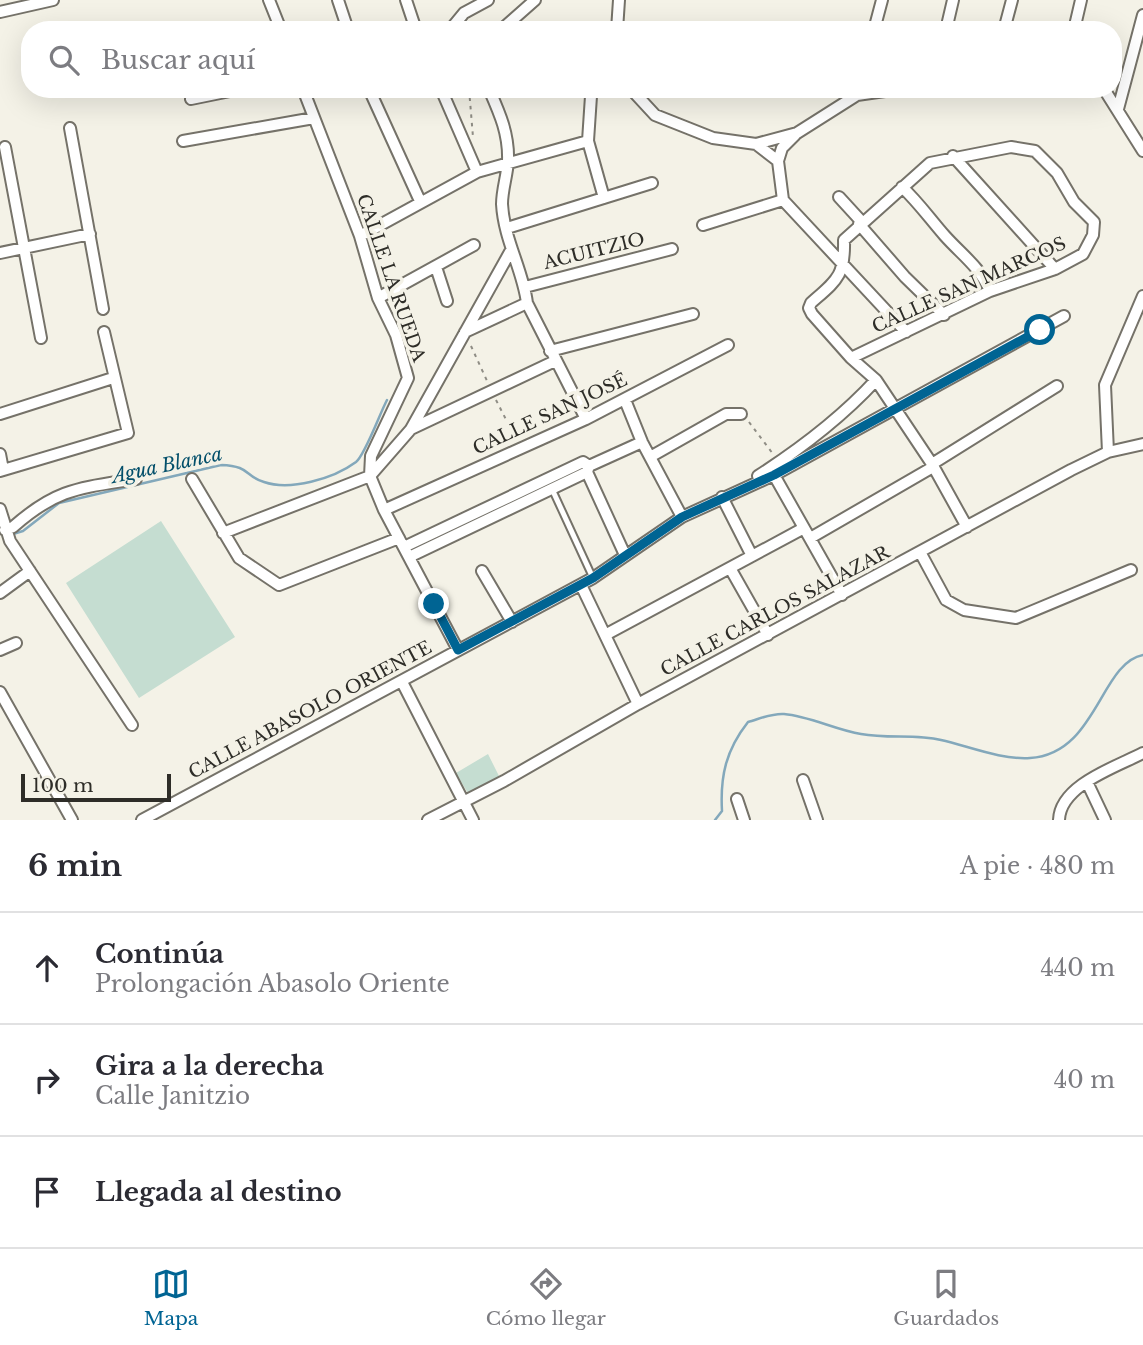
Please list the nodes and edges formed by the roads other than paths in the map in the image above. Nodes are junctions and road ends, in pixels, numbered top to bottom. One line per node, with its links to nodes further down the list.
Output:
1 (53, 0): 10 (street)
2 (270, 0): 15 (street)
3 (338, 0): 16 (street)
4 (406, 0): 17 (street)
5 (536, 0): 19 (street)
6 (882, 0): 21 (street)
7 (953, 0): 22 (street)
8 (1012, 0): 23 (street)
9 (1081, 0): 24 (street)
10 (41, 2): 13 (street)
11 (483, 2): 18 (street)
12 (618, 2): 20 (street)
13 (0, 12)
14 (1143, 15): 25 (street)
15 (278, 21)
16 (345, 21)
17 (413, 21)
18 (457, 21)
19 (511, 21)
20 (617, 21)
21 (876, 21)
22 (948, 21)
23 (1006, 21)
24 (1076, 21)
25 (1122, 94)
26 (196, 98): 36 (street)
27 (310, 98): 38 (street, CALLE LA RUEDA)
28 (373, 98): 55 (street)
29 (445, 98): 49 (street)
30 (493, 98): 48 (street)
31 (591, 98): 42 (street)
32 (639, 98): 43 (street)
33 (849, 98): 40 (street)
34 (1110, 98): 37 (street)
35 (1121, 98): 37 (street)
36 (191, 99)
37 (1118, 109): 45 (street)
38 (314, 118): 41 (street); 60 (street, CALLE LA RUEDA)
39 (70, 128): 59 (street)
40 (797, 134): 43 (street); 47 (street)
41 (183, 141)
42 (588, 141): 48 (street); 53 (street)
43 (756, 144): 47 (street)
44 (5, 147): 62 (street)
45 (1143, 152)
46 (953, 156): 51 (street); 68 (street); 68 (street, CALLE SAN MARCOS)
47 (778, 161): 54 (street)
48 (508, 162): 49 (street); 58 (street)
49 (477, 173): 55 (street)
50 (652, 184): 53 (street)
51 (902, 187): 56 (street); 70 (street)
52 (839, 197): 56 (street)
53 (604, 198): 58 (street)
54 (783, 200): 57 (street); 66 (street)
55 (420, 201): 60 (street)
56 (860, 222): 66 (street); 77 (street)
57 (703, 225)
58 (507, 228): 64 (street)
59 (90, 234): 62 (street); 75 (street)
60 (360, 236): 72 (street, CALLE LA RUEDA)
61 (474, 246): 67 (street)
62 (23, 248): 65 (street); 82 (street)
63 (672, 249): 69 (street, ACUITZIO)
64 (510, 252): 69 (street); 80 (street)
65 (0, 253)
66 (845, 264): 81 (street); 85 (street)
67 (436, 267): 72 (street); 73 (street)
68 (1055, 269): 70 (street, CALLE SAN MARCOS)
69 (525, 286): 74 (street)
70 (990, 291): 77 (street, CALLE SAN MARCOS)
71 (1143, 296): 97 (street)
72 (378, 298): 104 (street, CALLE LA RUEDA)
73 (447, 301)
74 (527, 303): 80 (street); 84 (street)
75 (103, 309)
76 (694, 314): 84 (street)
77 (944, 315): 81 (street, CALLE SAN MARCOS)
78 (1064, 316): 90 (street)
79 (104, 332): 86 (street)
80 (465, 332): 94 (street)
81 (906, 332): 85 (street, CALLE SAN MARCOS)
82 (41, 338)
83 (728, 345): 89 (street, CALLE SAN JOSÉ)
84 (552, 356): 93 (street); 94 (street)
85 (851, 358): 87 (street)
86 (113, 378): 91 (street); 102 (street)
87 (876, 380): 90 (street); 108 (street)
88 (1057, 386): 100 (street)
89 (625, 400): 93 (street, CALLE SAN JOSÉ); 95 (street)
90 (897, 409): 100 (street); 103 (street)
91 (0, 414)
92 (741, 414): 99 (street)
93 (586, 419): 112 (street, CALLE SAN JOSÉ)
94 (411, 429): 104 (street)
95 (642, 442): 99 (street); 101 (street)
96 (1143, 444): 97 (street, CALLE CARLOS SALAZAR)
97 (1108, 453): 114 (street, CALLE CARLOS SALAZAR)
98 (0, 454): 102 (street)
99 (650, 457): 113 (street)
100 (933, 466): 114 (street); 115 (street)
101 (588, 469): 107 (street); 110 (street); 120 (street)
102 (1, 471)
103 (774, 475): 108 (street); 115 (street)
104 (370, 476): 112 (street); 116 (street)
105 (136, 479): 117 (street)
106 (192, 479): 116 (street)
107 (552, 489): 110 (street); 126 (lane)
108 (735, 492): 109 (street, CALLE ABASOLO ORIENTE)
109 (722, 497): 113 (street, CALLE ABASOLO ORIENTE); 121 (street)
110 (499, 508): 118 (street)
111 (0, 509): 117 (street)
112 (384, 510): 118 (street)
113 (682, 517): 120 (street, CALLE ABASOLO ORIENTE)
114 (967, 527): 119 (street, CALLE CARLOS SALAZAR)
115 (808, 532): 121 (street); 129 (street)
116 (223, 533): 118 (street)
117 (7, 535): 124 (street)
118 (404, 547): 135 (street)
119 (920, 552): 123 (street); 129 (street, CALLE CARLOS SALAZAR)
120 (625, 555): 126 (street, CALLE ABASOLO ORIENTE)
121 (752, 556): 122 (street)
122 (730, 568): 131 (street); 132 (street)
123 (1131, 570)
124 (30, 571): 128 (street); 139 (street)
125 (482, 571): 130 (street)
126 (593, 578): 127 (street, CALLE ABASOLO ORIENTE)
127 (580, 584): 130 (street, CALLE ABASOLO ORIENTE); 131 (street)
128 (0, 593)
129 (842, 594): 132 (street, CALLE CARLOS SALAZAR)
130 (512, 622): 135 (street, CALLE ABASOLO ORIENTE)
131 (605, 635): 138 (street)
132 (768, 635): 138 (street, CALLE CARLOS SALAZAR)
133 (16, 643): 134 (street)
134 (0, 650)
135 (458, 650): 136 (street, CALLE ABASOLO ORIENTE)
136 (402, 682): 144 (street); 146 (street, CALLE ABASOLO ORIENTE)
137 (0, 692): 145 (street)
138 (638, 704): 144 (street, CALLE CARLOS SALAZAR)
139 (132, 725)
140 (1143, 753): 142 (street)
141 (803, 779): 150 (street)
142 (1087, 782): 151 (street); 152 (street)
143 (737, 799): 149 (street)
144 (464, 802): 147 (street, CALLE CARLOS SALAZAR); 148 (street)
145 (72, 820)
146 (142, 820)
147 (428, 820)
148 (473, 820)
149 (744, 820)
150 (817, 820)
151 (1059, 820)
152 (1105, 820)

